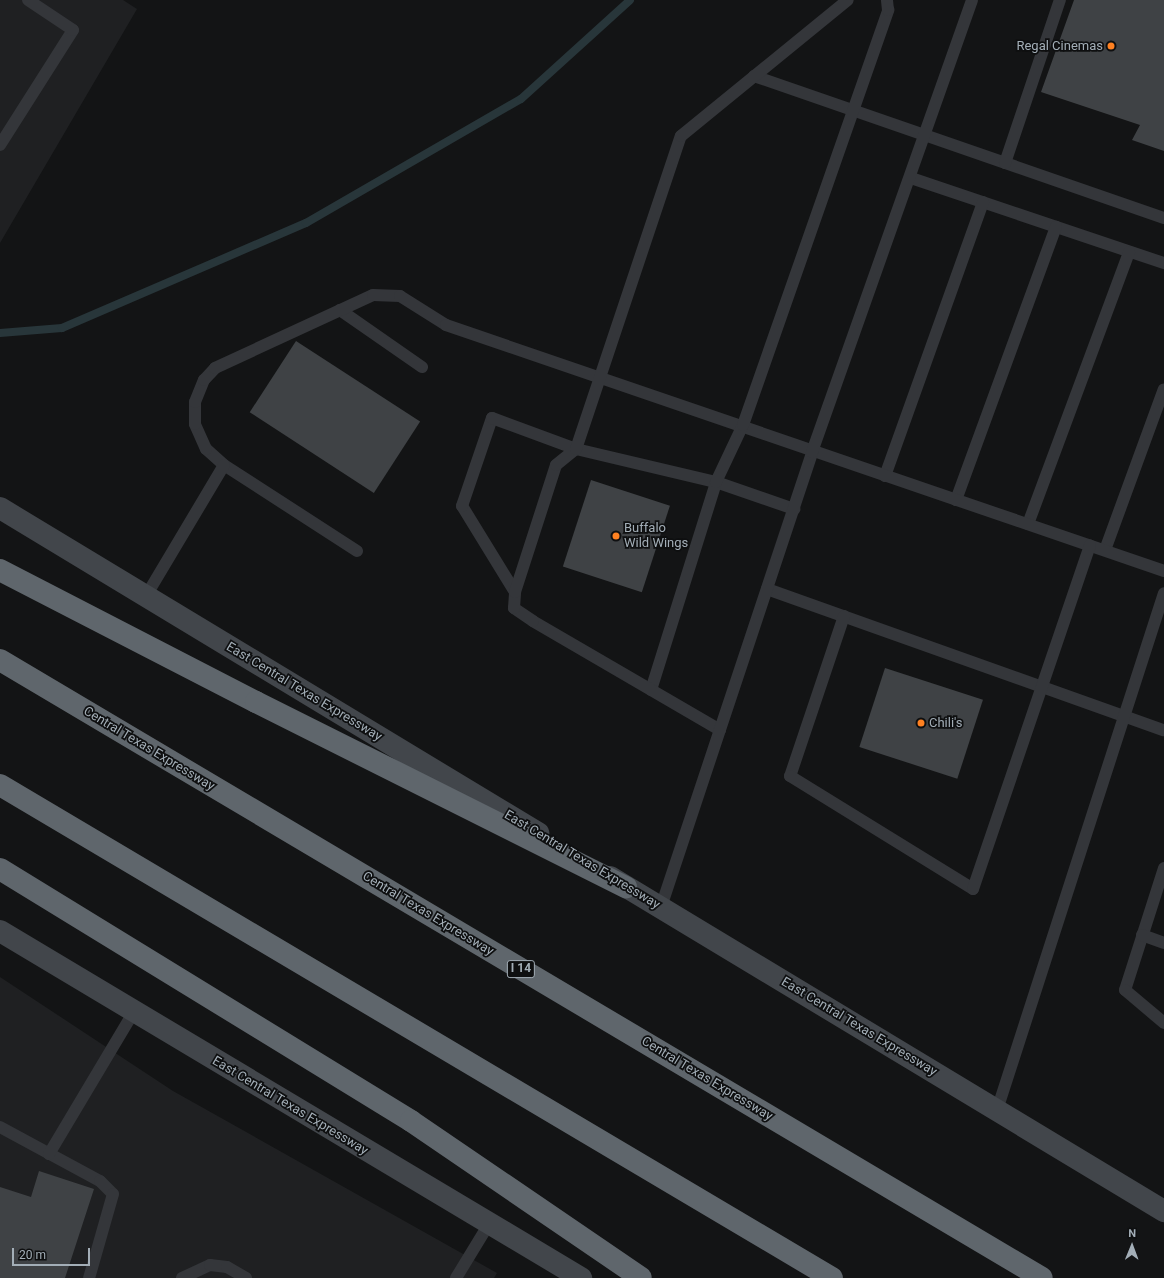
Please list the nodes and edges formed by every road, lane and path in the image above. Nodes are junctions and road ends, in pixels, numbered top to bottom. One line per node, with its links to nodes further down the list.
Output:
1 (28, 0): 9 (lane)
2 (848, 0): 6 (lane)
3 (887, 0): 7 (lane)
4 (972, 0): 8 (lane)
5 (1060, 0): 10 (lane)
6 (754, 76): 7 (lane); 19 (lane)
7 (853, 111): 8 (lane); 21 (lane)
8 (926, 136): 10 (lane); 11 (lane)
9 (0, 145)
10 (1005, 163): 13 (lane)
11 (911, 178): 12 (lane); 23 (lane)
12 (984, 202): 14 (lane); 25 (lane)
13 (1164, 218)
14 (1056, 227): 15 (lane); 27 (lane)
15 (1129, 252): 16 (lane); 30 (lane)
16 (1164, 263)
17 (340, 310): 18 (lane); 19 (lane); 24 (lane)
18 (422, 367)
19 (600, 377): 21 (lane); 22 (lane)
20 (1164, 389): 32 (lane)
21 (743, 425): 23 (lane); 26 (lane)
22 (576, 448): 26 (lane); 37 (lane); 37 (lane)
23 (812, 452): 25 (lane); 29 (lane)
24 (224, 465): 33 (lane); 39 (lane)
25 (885, 476): 27 (lane)
26 (716, 482): 29 (lane); 43 (lane)
27 (956, 500): 30 (lane)
28 (0, 508): 39 (main road, East Central Texas Expressway)
29 (794, 509): 36 (lane)
30 (1028, 524): 31 (lane)
31 (1090, 545): 32 (lane); 42 (lane)
32 (1105, 550): 35 (lane)
33 (357, 551)
34 (0, 570): 50 (highway)
35 (1164, 571)
36 (767, 589): 40 (lane); 45 (lane)
37 (515, 592): 43 (lane)
38 (1164, 593): 44 (lane)
39 (146, 596): 50 (main road, East Central Texas Expressway)
40 (844, 616): 42 (lane); 42 (lane)
41 (0, 660): 69 (highway, Central Texas Expressway / I 14)
42 (1042, 686): 44 (lane)
43 (651, 690): 45 (lane)
44 (1124, 716): 46 (lane); 57 (lane)
45 (720, 730): 51 (lane)
46 (1164, 730)
47 (0, 785): 68 (highway)
48 (1164, 868): 53 (lane)
49 (0, 869): 67 (highway)
50 (626, 886): 51 (main road, East Central Texas Expressway)
51 (661, 908): 57 (main road, East Central Texas Expressway)
52 (0, 931): 55 (main road, East Central Texas Expressway)
53 (1142, 935): 54 (lane); 56 (lane)
54 (1164, 943)
55 (133, 1013): 59 (lane); 61 (main road, East Central Texas Expressway)
56 (1164, 1023)
57 (997, 1110): 60 (main road, East Central Texas Expressway)
58 (0, 1127): 59 (lane)
59 (49, 1154): 62 (lane)
60 (1164, 1211)
61 (489, 1224): 65 (lane); 66 (main road, East Central Texas Expressway)
62 (88, 1278)
63 (182, 1278): 64 (lane)
64 (246, 1278)
65 (456, 1278)
66 (581, 1278)
67 (641, 1278)
68 (832, 1278)
69 (1042, 1278)

